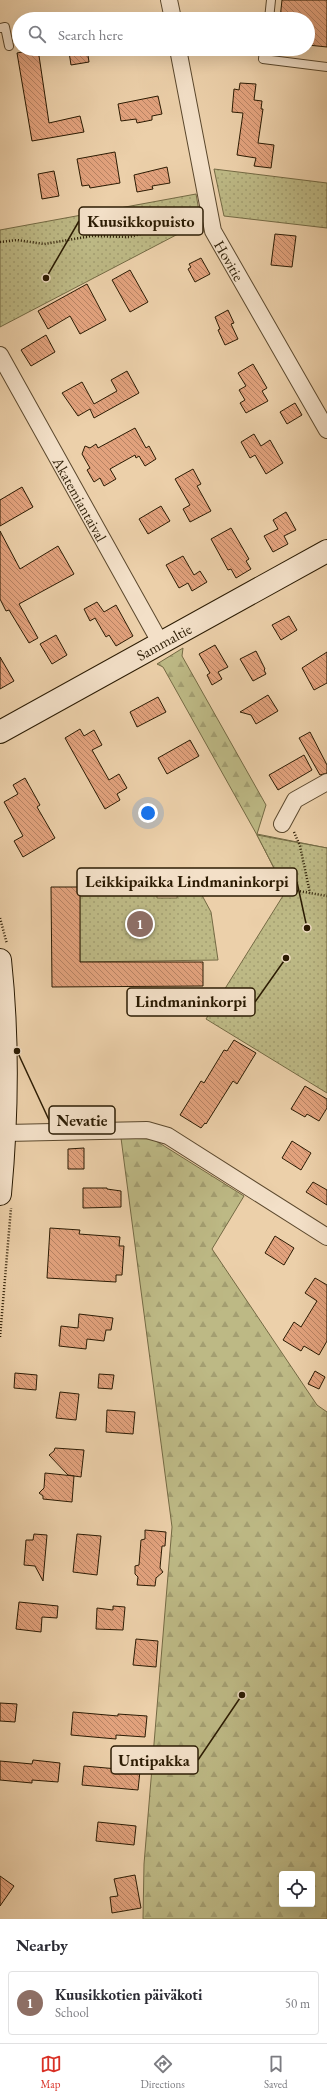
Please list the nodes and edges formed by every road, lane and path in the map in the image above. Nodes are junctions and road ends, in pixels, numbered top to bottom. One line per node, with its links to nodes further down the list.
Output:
1 (169, 0): 3 (street)
2 (271, 0): 4 (lane)
3 (172, 12)
4 (269, 12)
5 (0, 28): 6 (lane)
6 (9, 46)
7 (179, 56): 10 (street, Hovitie)
8 (263, 56): 9 (lane)
9 (327, 67)
10 (208, 213): 11 (path); 13 (street, Hovitie)
11 (0, 242)
12 (0, 355): 15 (street, Akatemiantaival)
13 (327, 430)
14 (327, 551): 15 (street, Sammaltie)
15 (160, 642): 16 (street, Sammaltie)
16 (0, 732)
17 (327, 782): 18 (street)
18 (285, 819): 20 (path)
19 (288, 892): 20 (path)
20 (310, 893): 21 (path)
21 (327, 896)
22 (0, 960): 23 (street)
23 (6, 1134): 24 (street); 25 (street)
24 (0, 1194)
25 (327, 1237)

